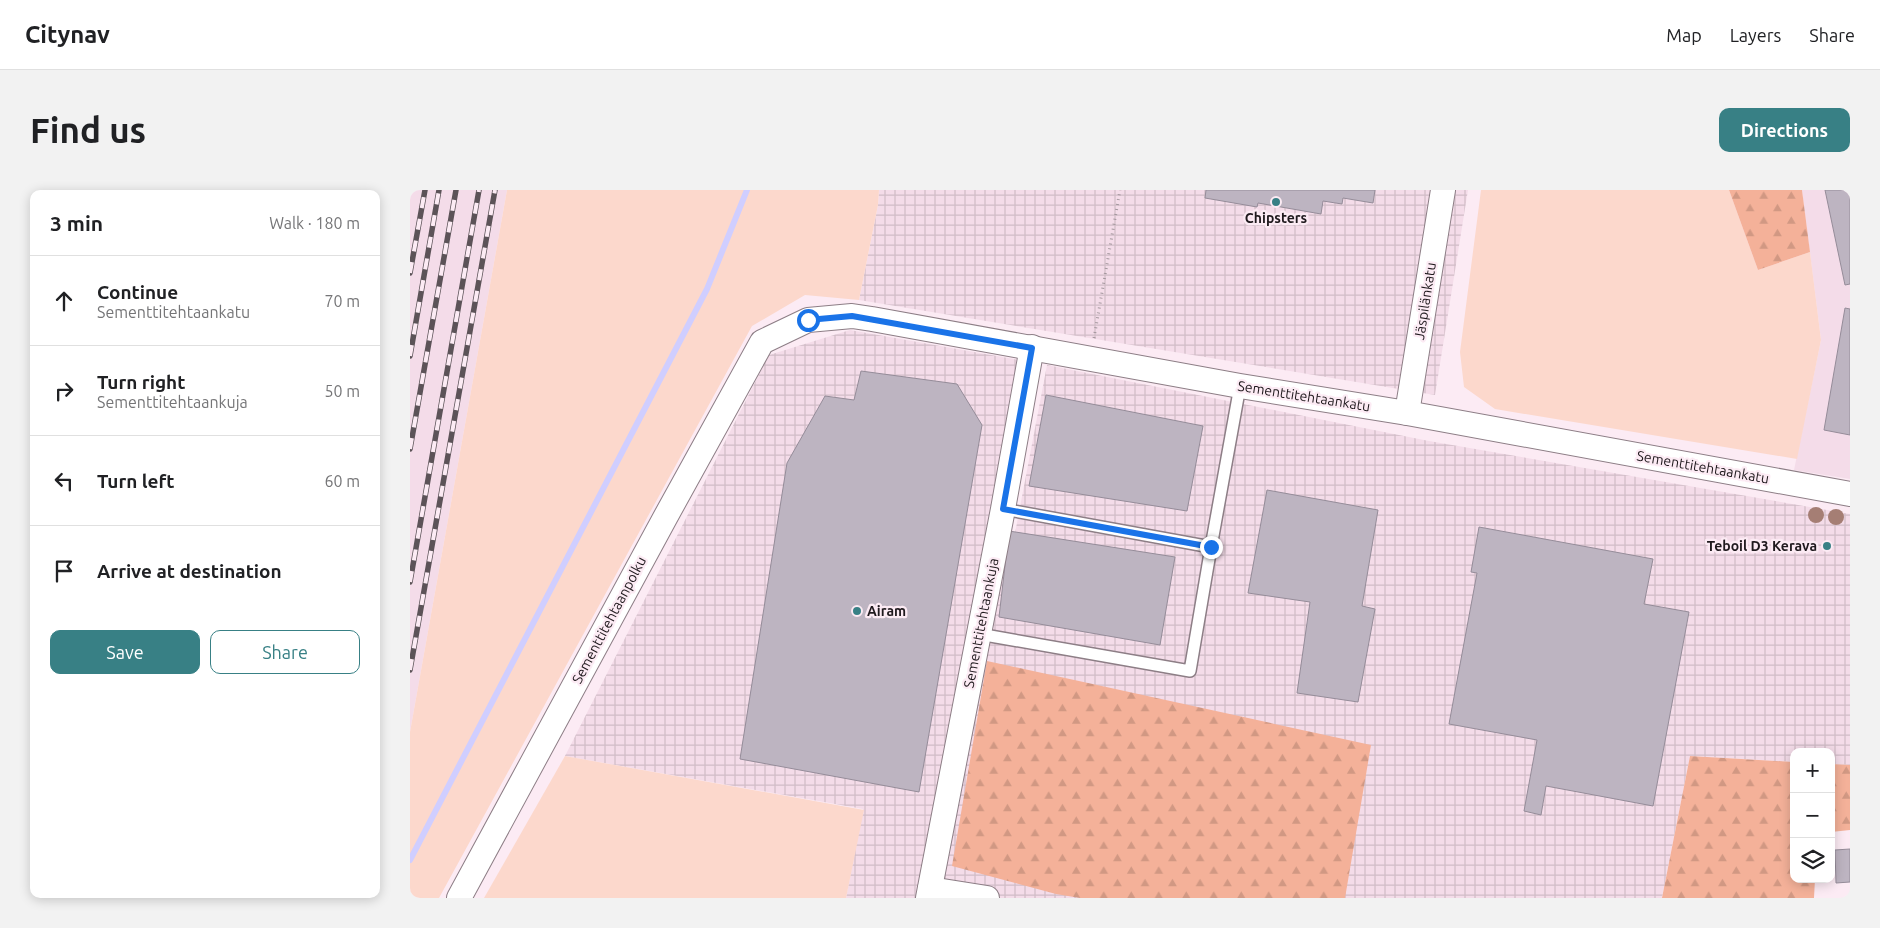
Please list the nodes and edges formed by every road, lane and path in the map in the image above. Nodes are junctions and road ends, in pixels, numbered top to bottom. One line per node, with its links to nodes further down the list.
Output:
1 (1120, 190): 5 (path)
2 (1443, 190): 7 (street, Jäspilänkatu)
3 (762, 342): 4 (street, Sementtitehtaankatu); 13 (street, Sementtitehtaanpolku)
4 (1032, 348): 5 (street, Sementtitehtaankatu); 9 (street, Sementtitehtaankuja)
5 (1090, 358): 6 (street, Sementtitehtaankatu)
6 (1240, 386): 7 (street, Sementtitehtaankatu); 10 (lane)
7 (1407, 413): 8 (street, Sementtitehtaankatu)
8 (1850, 494)
9 (1003, 509): 10 (lane); 11 (street, Sementtitehtaankuja)
10 (1211, 547): 11 (lane)
11 (979, 634): 12 (street, Sementtitehtaankuja)
12 (929, 893): 14 (street)
13 (458, 898)
14 (987, 898)

